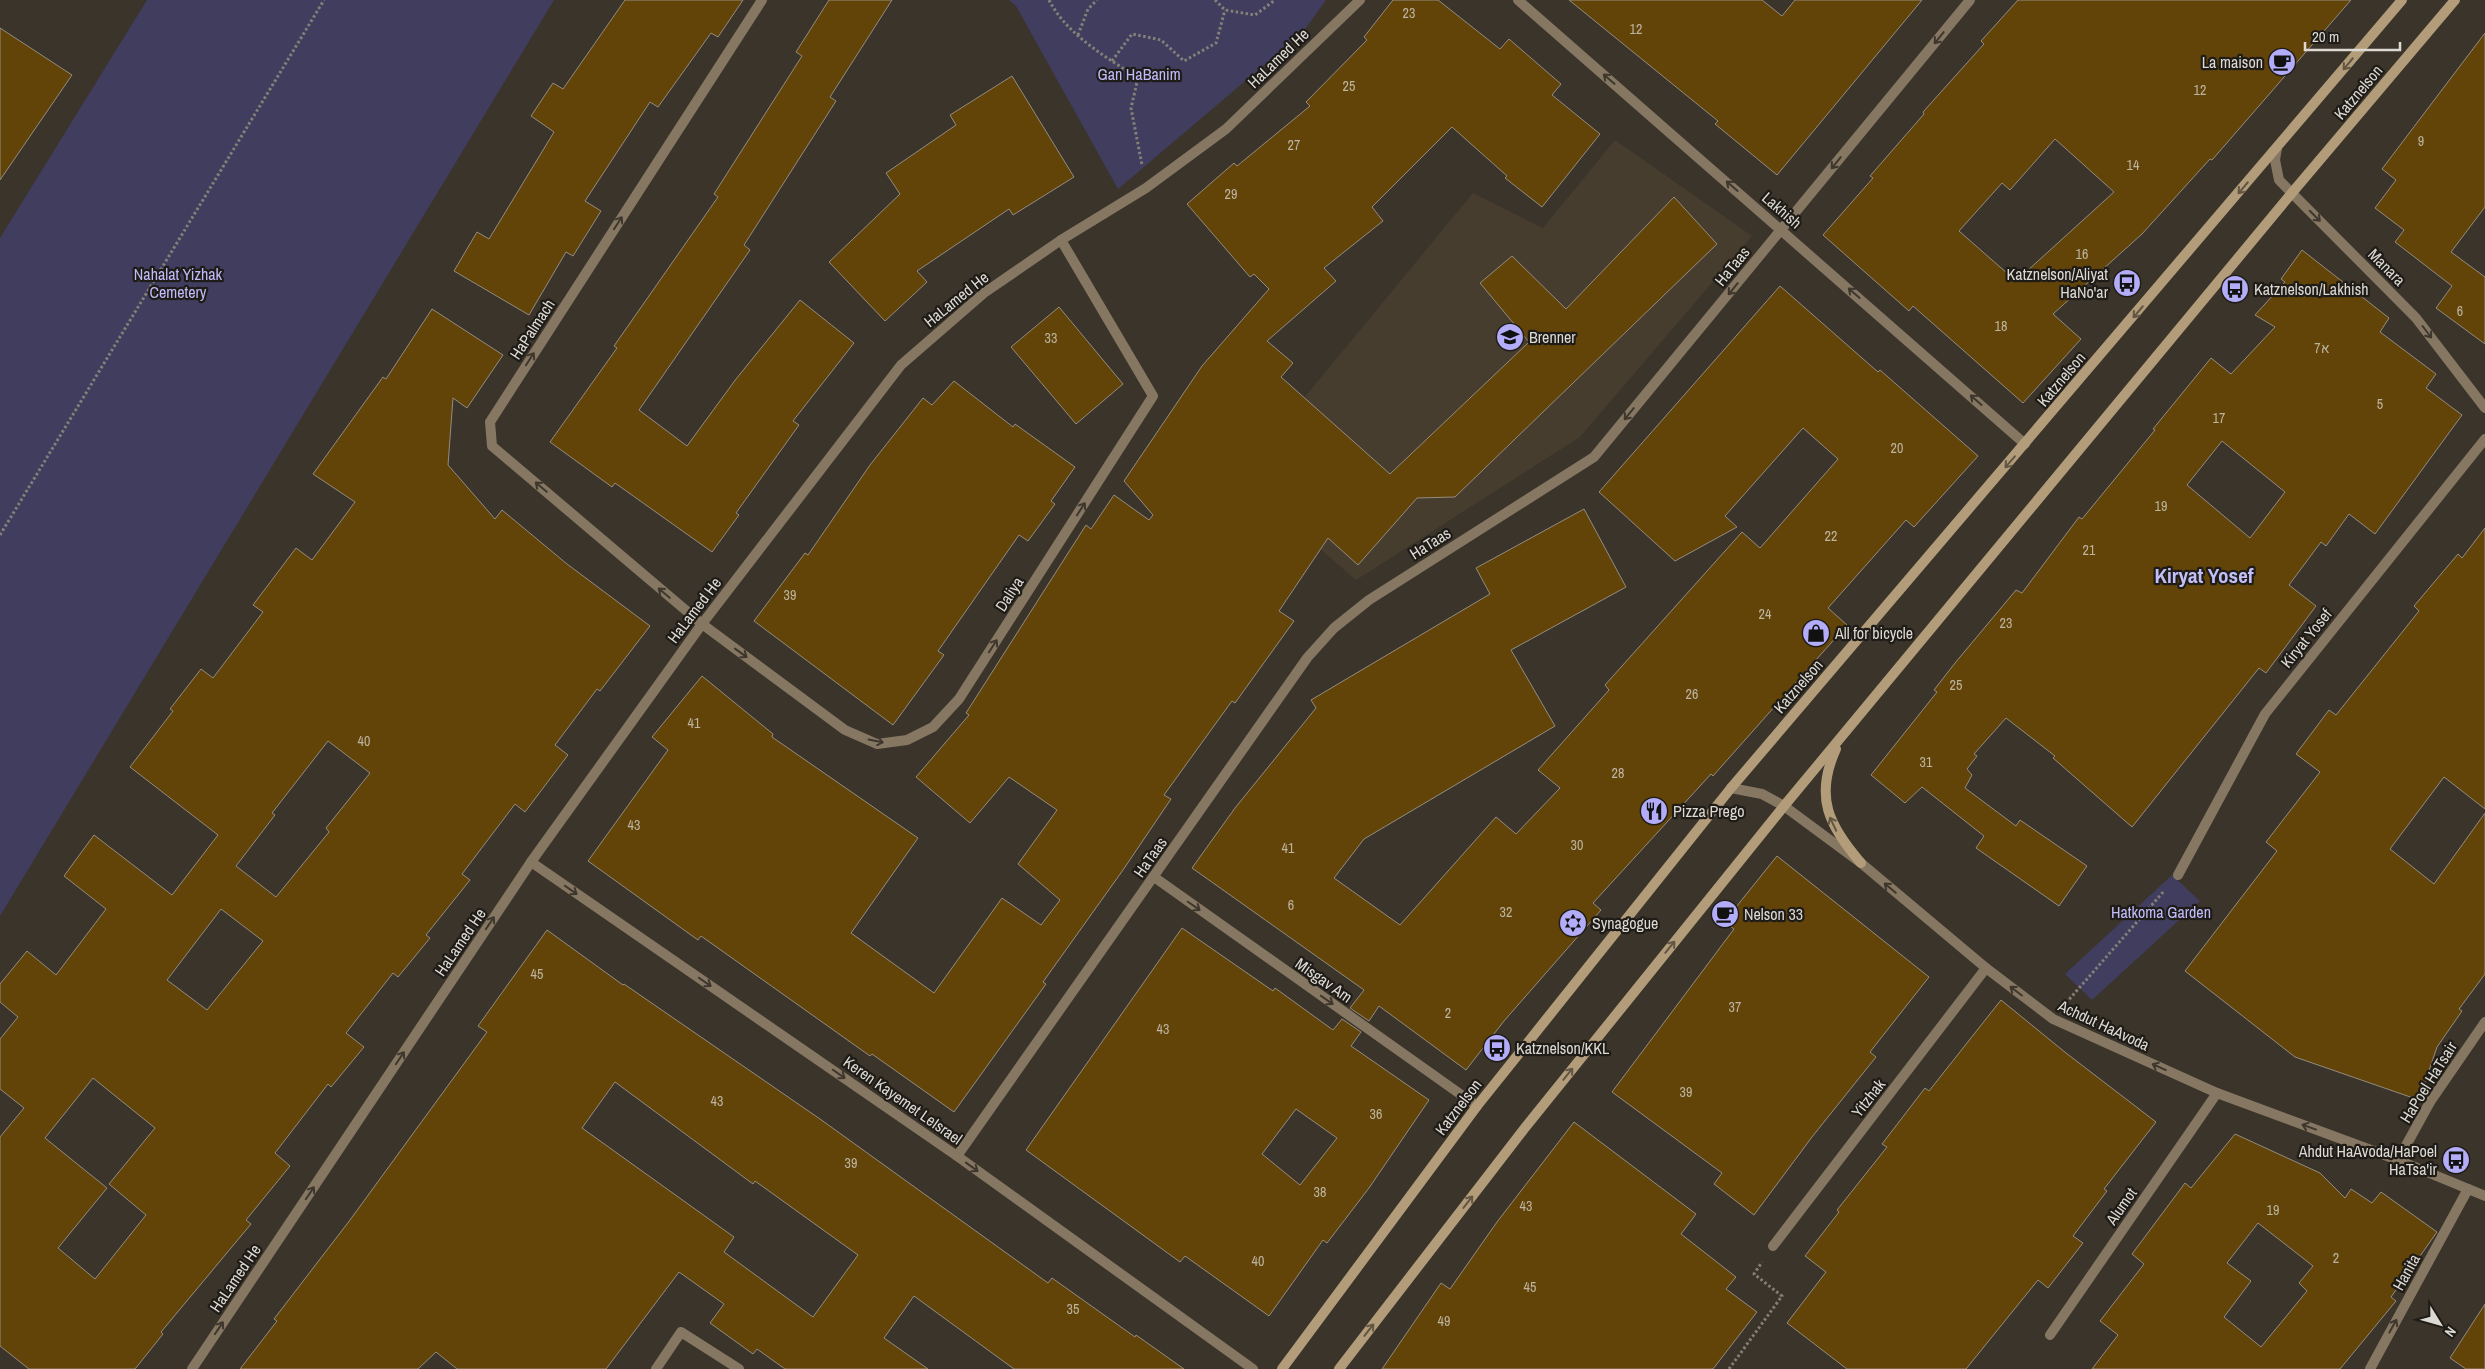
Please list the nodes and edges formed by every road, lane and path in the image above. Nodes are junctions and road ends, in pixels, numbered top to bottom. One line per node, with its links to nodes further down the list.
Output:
1 (324, 0): 23 (path)
2 (762, 0): 24 (street, HaPalmach, one-way to 2)
3 (1049, 0): 13 (path)
4 (1097, 0): 13 (path)
5 (1215, 0): 12 (path)
6 (1275, 0): 12 (path)
7 (1360, 0): 16 (street, HaLamed He)
8 (1518, 0): 18 (street, Lakhish, one-way to 8)
9 (1970, 0): 18 (street, HaTaas, one-way to 18)
10 (2402, 0): 15 (street, Katznelson, one-way to 15)
11 (2455, 0): 17 (street, Katznelson)
12 (1225, 10): 14 (path)
13 (1078, 35): 14 (path)
14 (1112, 61): 16 (path)
15 (2277, 148): 17 (street, Manara); 22 (street, Katznelson, one-way to 22)
16 (1146, 188): 19 (street, HaLamed He)
17 (2291, 194): 20 (street, Manara, one-way to 20); 25 (street, Katznelson)
18 (1782, 229): 22 (street, Lakhish, one-way to 18); 31 (street, HaTaas, one-way to 31)
19 (1061, 240): 24 (street, HaLamed He); 24 (street, Daliya, one-way to 19)
20 (2485, 408)
21 (2485, 438): 30 (street, Kiryat Yosef)
22 (2025, 444): 26 (street, Katznelson, one-way to 26)
23 (0, 535)
24 (702, 624): 28 (street, HaLamed He)
25 (1842, 735): 27 (street, Katznelson); 29 (street, one-way to 25)
26 (1731, 788): 27 (street, Achdut HaAvoda); 36 (street, Katznelson)
27 (1784, 806): 29 (street, Achdut HaAvoda); 48 (street, Katznelson, one-way to 27)
28 (531, 862): 37 (street, Keren Kayemet LeIsrael, one-way to 37); 43 (street, HaLamed He, one-way to 28)
29 (1861, 863): 32 (street, Achdut HaAvoda, one-way to 29)
30 (2178, 875): 33 (path)
31 (1154, 877): 36 (street, Misgav Am, one-way to 36); 37 (street, HaTaas)
32 (1986, 968): 33 (street, Achdut HaAvoda, one-way to 32); 41 (street, Yitzhak)
33 (2053, 1019): 35 (street, Achdut HaAvoda, one-way to 33)
34 (2485, 1022): 38 (street, HaPoel HaTsair)
35 (2217, 1093): 38 (street, Achdut HaAvoda, one-way to 35); 42 (street, Alumot)
36 (1477, 1106): 47 (street, Katznelson)
37 (957, 1156): 46 (street, Keren Kayemet LeIsrael, one-way to 46)
38 (2398, 1160): 39 (street, Achdut HaAvoda)
39 (2468, 1190): 40 (street, Achdut HaAvoda); 50 (street, Hanita, one-way to 39)
40 (2485, 1196)
41 (1773, 1246): 49 (path)
42 (2050, 1335)
43 (192, 1369)
44 (656, 1369): 45 (street)
45 (739, 1369)
46 (1253, 1369)
47 (1282, 1369)
48 (1339, 1369)
49 (1729, 1369)
50 (2370, 1369)

